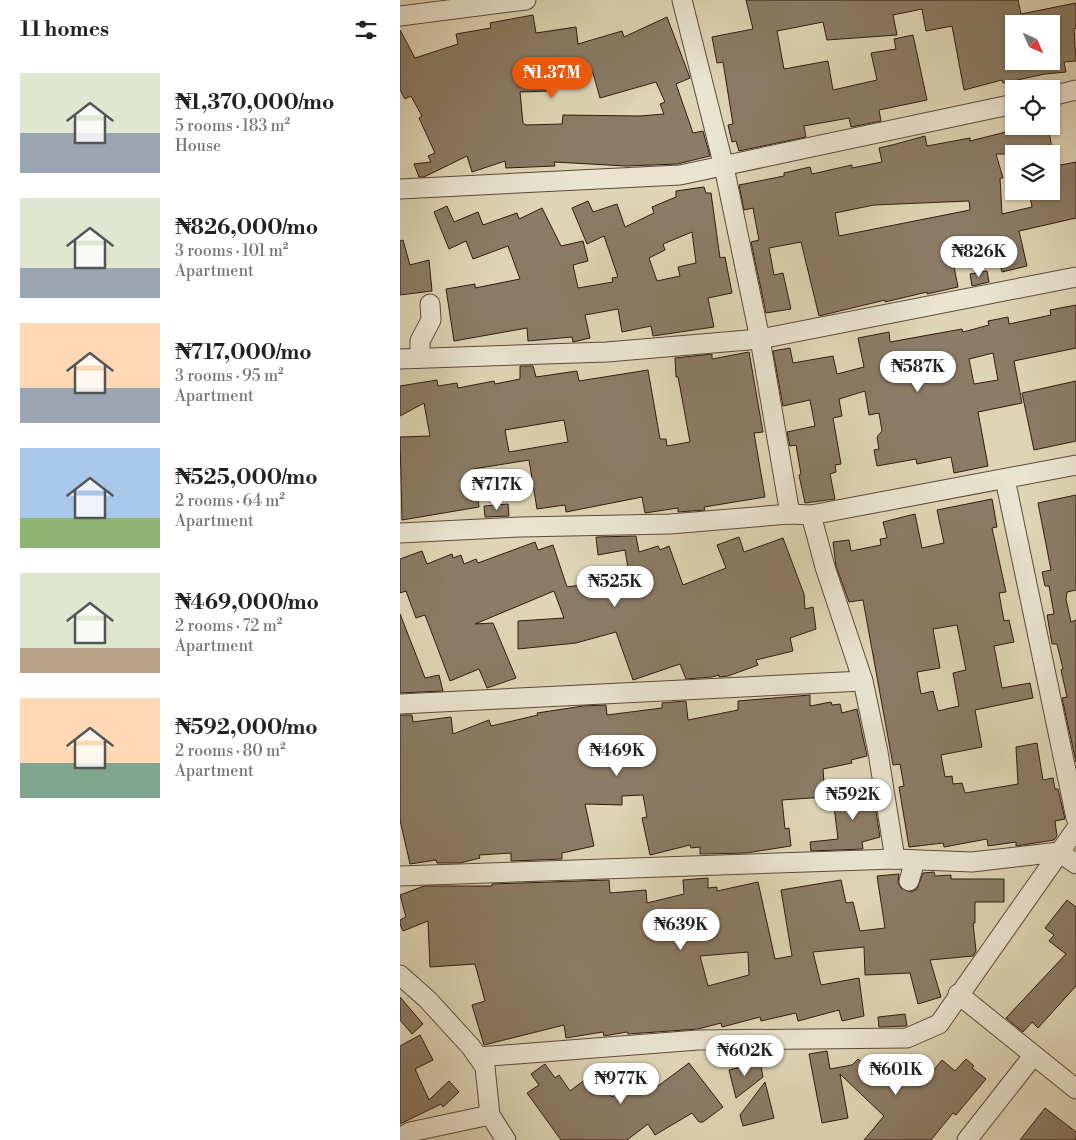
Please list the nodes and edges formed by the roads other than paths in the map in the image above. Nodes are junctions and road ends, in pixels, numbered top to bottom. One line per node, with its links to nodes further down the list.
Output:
1 (521, 0): 3 (street)
2 (682, 0): 7 (street)
3 (400, 16)
4 (1076, 90): 5 (street)
5 (1060, 94)
6 (1005, 106): 7 (street)
7 (724, 167): 8 (street); 11 (street)
8 (400, 189)
9 (1076, 277): 11 (street)
10 (430, 304): 12 (street)
11 (760, 340): 12 (street); 16 (street)
12 (420, 358): 13 (street)
13 (400, 359)
14 (1076, 464): 15 (street)
15 (1004, 480): 17 (street); 21 (street)
16 (790, 514): 17 (street); 18 (street)
17 (811, 515): 19 (street)
18 (400, 533)
19 (863, 682): 20 (street); 24 (street)
20 (400, 704)
21 (1076, 818)
22 (1076, 829): 23 (street)
23 (1059, 852): 25 (street); 26 (street); 30 (street)
24 (895, 859): 25 (street); 27 (street)
25 (915, 861): 28 (street)
26 (1076, 864)
27 (400, 876)
28 (909, 881)
29 (400, 974): 32 (street)
30 (958, 994): 31 (street); 32 (street)
31 (1033, 1056): 33 (street); 37 (street)
32 (478, 1057): 34 (street)
33 (1076, 1089)
34 (490, 1114): 35 (street); 36 (street)
35 (400, 1138)
36 (506, 1140)
37 (967, 1140)

